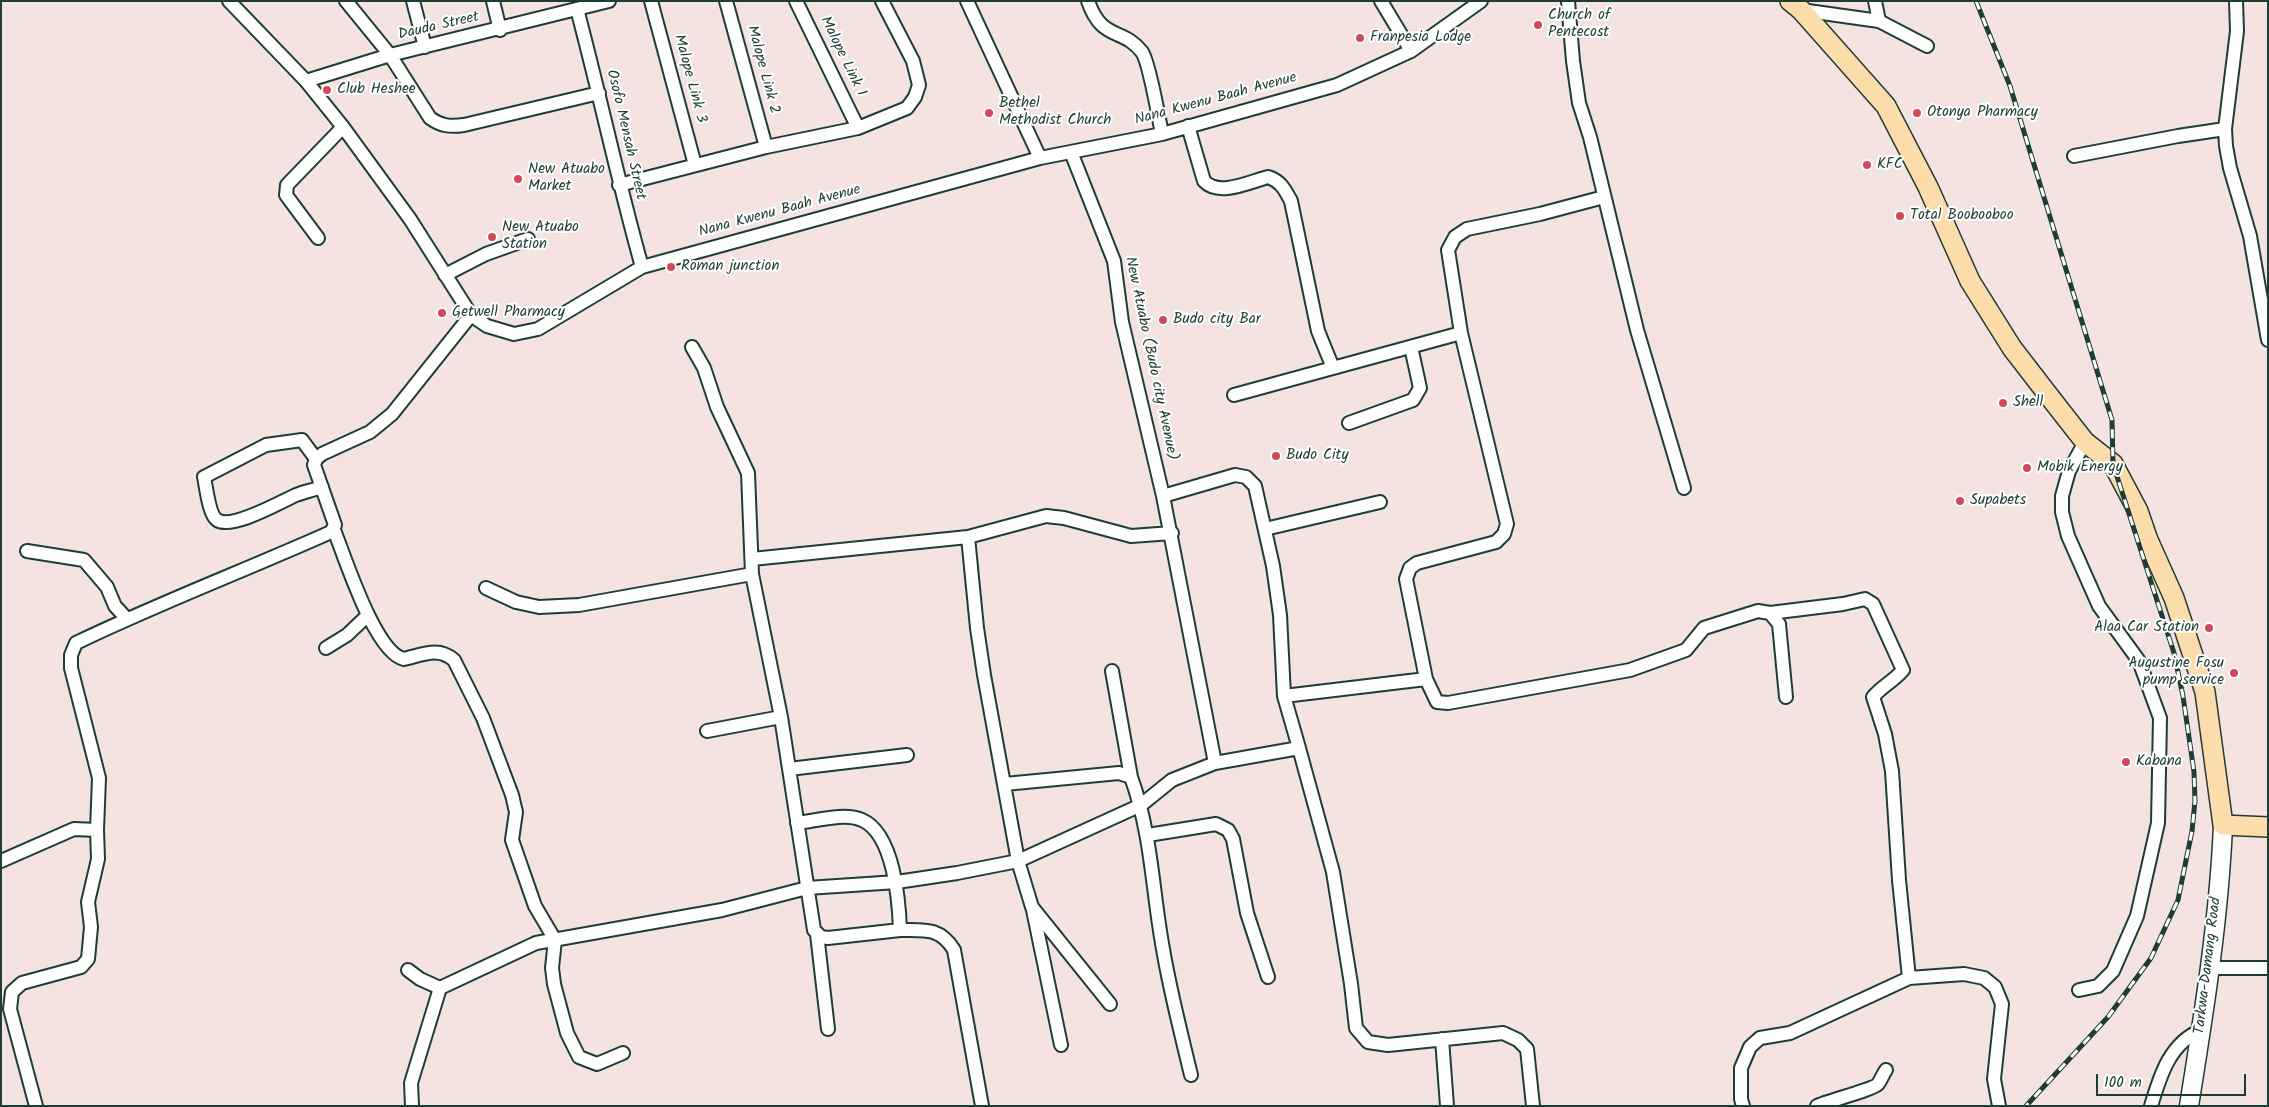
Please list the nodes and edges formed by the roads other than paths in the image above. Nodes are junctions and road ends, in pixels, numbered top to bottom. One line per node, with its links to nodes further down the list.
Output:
1 (229, 1): 25 (street, Nana Kwenu Baah Avenue)
2 (346, 1): 24 (street)
3 (414, 1): 22 (street)
4 (493, 1): 20 (street)
5 (609, 1): 18 (street, Dauda Street)
6 (651, 1): 36 (street, Malope Link 3)
7 (726, 1): 32 (street, Malope Link 2)
8 (796, 1): 29 (street, Malope Link 1)
9 (882, 1): 29 (street)
10 (967, 1): 35 (street)
11 (1088, 1): 31 (street)
12 (1381, 1): 23 (street)
13 (1481, 1): 23 (street, Nana Kwenu Baah Avenue)
14 (1568, 1): 38 (street)
15 (1875, 1): 19 (street)
16 (2236, 1): 30 (street)
17 (1796, 6): 19 (street); 51 (main road)
18 (577, 9): 20 (street, Dauda Street); 26 (street, Osofo Mensah Street)
19 (1879, 21): 21 (street)
20 (500, 30): 22 (street, Dauda Street)
21 (1927, 46)
22 (425, 47): 24 (street, Dauda Street)
23 (1412, 51): 27 (street, Nana Kwenu Baah Avenue)
24 (390, 55): 25 (street, Dauda Street); 26 (street)
25 (306, 81): 28 (street, Nana Kwenu Baah Avenue)
26 (599, 93): 37 (street, Osofo Mensah Street)
27 (1188, 126): 31 (street, Nana Kwenu Baah Avenue); 48 (street)
28 (343, 127): 39 (street); 42 (street, Nana Kwenu Baah Avenue)
29 (858, 128): 32 (street)
30 (2225, 129): 34 (street); 45 (street)
31 (1162, 134): 33 (street, Nana Kwenu Baah Avenue)
32 (766, 147): 36 (street)
33 (1071, 152): 35 (street, Nana Kwenu Baah Avenue); 55 (street, New Atuabo (Budo city Avenue))
34 (2074, 156)
35 (1040, 158): 41 (street, Nana Kwenu Baah Avenue)
36 (696, 164): 37 (street)
37 (619, 185): 41 (street, Osofo Mensah Street)
38 (1604, 197): 44 (street); 54 (street)
39 (318, 238)
40 (528, 239): 42 (street)
41 (642, 267): 43 (street, Nana Kwenu Baah Avenue)
42 (445, 274): 43 (street, Nana Kwenu Baah Avenue)
43 (471, 315): 52 (street)
44 (1461, 333): 47 (street); 70 (street)
45 (2268, 340)
46 (692, 347): 62 (street)
47 (1411, 347): 48 (street); 50 (street)
48 (1333, 368): 49 (street)
49 (1234, 395)
50 (1349, 423)
51 (2085, 442): 83 (main road); 101 (street)
52 (316, 459): 53 (street); 53 (street)
53 (322, 487): 57 (street)
54 (1684, 488)
55 (1163, 496): 58 (street); 59 (street, New Atuabo (Budo city Avenue))
56 (1380, 502): 58 (street)
57 (334, 530): 66 (street); 67 (street)
58 (1264, 530): 71 (street)
59 (1172, 533): 60 (street); 77 (street, New Atuabo (Budo city Avenue))
60 (968, 537): 62 (street); 80 (street)
61 (26, 551): 67 (street)
62 (752, 559): 63 (street)
63 (752, 574): 64 (street); 73 (street)
64 (486, 588)
65 (1770, 613): 70 (street); 72 (street); 99 (street)
66 (367, 616): 68 (street); 94 (street)
67 (127, 618): 85 (street)
68 (326, 648)
69 (1112, 671): 79 (street)
70 (1426, 679): 71 (street)
71 (1284, 696): 75 (street)
72 (1786, 697)
73 (781, 717): 74 (street); 78 (street)
74 (707, 731)
75 (1299, 748): 77 (street); 105 (street)
76 (907, 755): 78 (street)
77 (1215, 763): 81 (street)
78 (789, 769): 82 (street)
79 (1131, 777): 80 (street); 81 (street)
80 (1005, 784): 87 (street)
81 (1141, 805): 86 (street); 87 (street)
82 (797, 823): 89 (street); 90 (street)
83 (2223, 825): 84 (main road); 95 (main road, Tarkwa-Damang Road)
84 (2268, 827)
85 (97, 830): 88 (street); 110 (street)
86 (1148, 835): 98 (street); 109 (street)
87 (1018, 860): 89 (street); 91 (street)
88 (1, 862)
89 (897, 882): 90 (street); 92 (street)
90 (807, 888): 93 (street); 94 (street)
91 (1032, 907): 102 (street); 106 (street)
92 (900, 930): 93 (street); 112 (street)
93 (817, 934): 103 (street)
94 (555, 940): 100 (street); 107 (street)
95 (2211, 968): 96 (street); 104 (main road, Tarkwa-Damang Road)
96 (2268, 968)
97 (408, 970): 100 (street)
98 (1268, 977)
99 (1909, 978): 115 (street); 117 (street)
100 (440, 988): 111 (street)
101 (2079, 990)
102 (1110, 1004)
103 (828, 1029)
104 (2202, 1030): 118 (street); 119 (main road, Tarkwa-Damang Road)
105 (1442, 1039): 113 (street); 114 (street)
106 (1061, 1045)
107 (623, 1053)
108 (1886, 1070): 116 (street)
109 (1191, 1075)
110 (36, 1106)
111 (412, 1106)
112 (982, 1106)
113 (1447, 1106)
114 (1533, 1106)
115 (1743, 1106)
116 (1817, 1106)
117 (1999, 1106)
118 (2151, 1106)
119 (2189, 1106)

